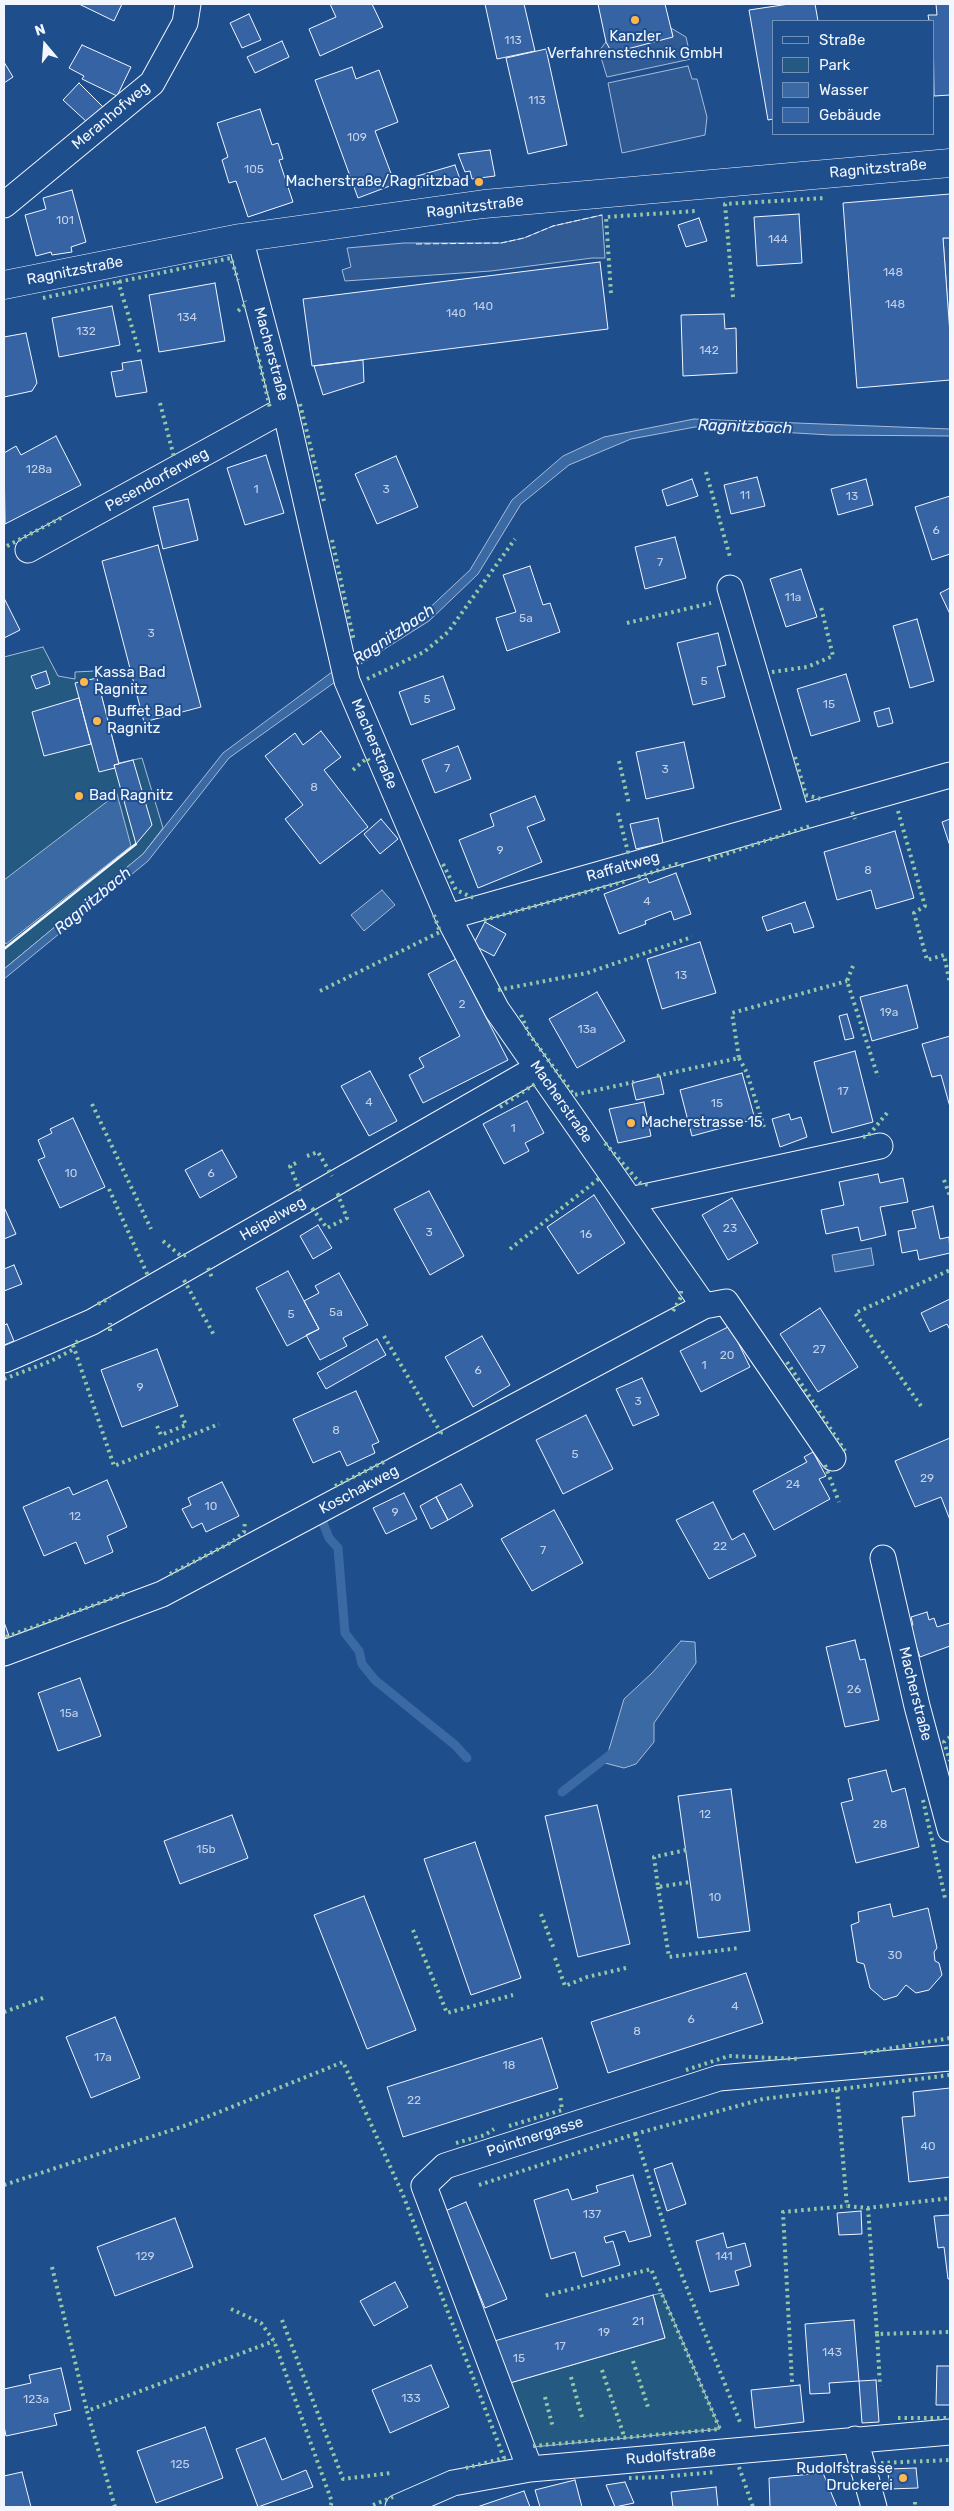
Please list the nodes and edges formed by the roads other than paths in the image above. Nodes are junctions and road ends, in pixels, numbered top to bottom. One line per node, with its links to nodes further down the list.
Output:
1 (188, 4): 3 (street, Meranhofweg)
2 (950, 163): 4 (main road, Ragnitzstraße)
3 (4, 205)
4 (240, 238): 5 (main road, Ragnitzstraße); 6 (street, Macherstraße)
5 (4, 285)
6 (285, 410): 7 (street, Pesendorferweg); 11 (street, Macherstraße)
7 (28, 550)
8 (730, 588): 10 (street)
9 (950, 775): 10 (street, Raffaltweg)
10 (797, 817): 11 (street, Raffaltweg)
11 (448, 917): 12 (street, Macherstraße)
12 (537, 1068): 14 (street, Macherstraße); 16 (street, Heipelweg)
13 (880, 1146): 14 (street)
14 (630, 1200): 15 (street, Macherstraße)
15 (704, 1306): 17 (street); 19 (street, Koschakweg)
16 (4, 1360)
17 (833, 1458)
18 (883, 1558): 20 (street, Macherstraße)
19 (4, 1653)
20 (950, 1829)
21 (950, 2058): 24 (street, Pointnergasse)
22 (950, 2432): 23 (street, Rudolfstraße)
23 (855, 2440): 24 (street, Rudolfstraße); 26 (street)
24 (530, 2469): 25 (street, Rudolfstraße)
25 (398, 2507)
26 (874, 2507)

